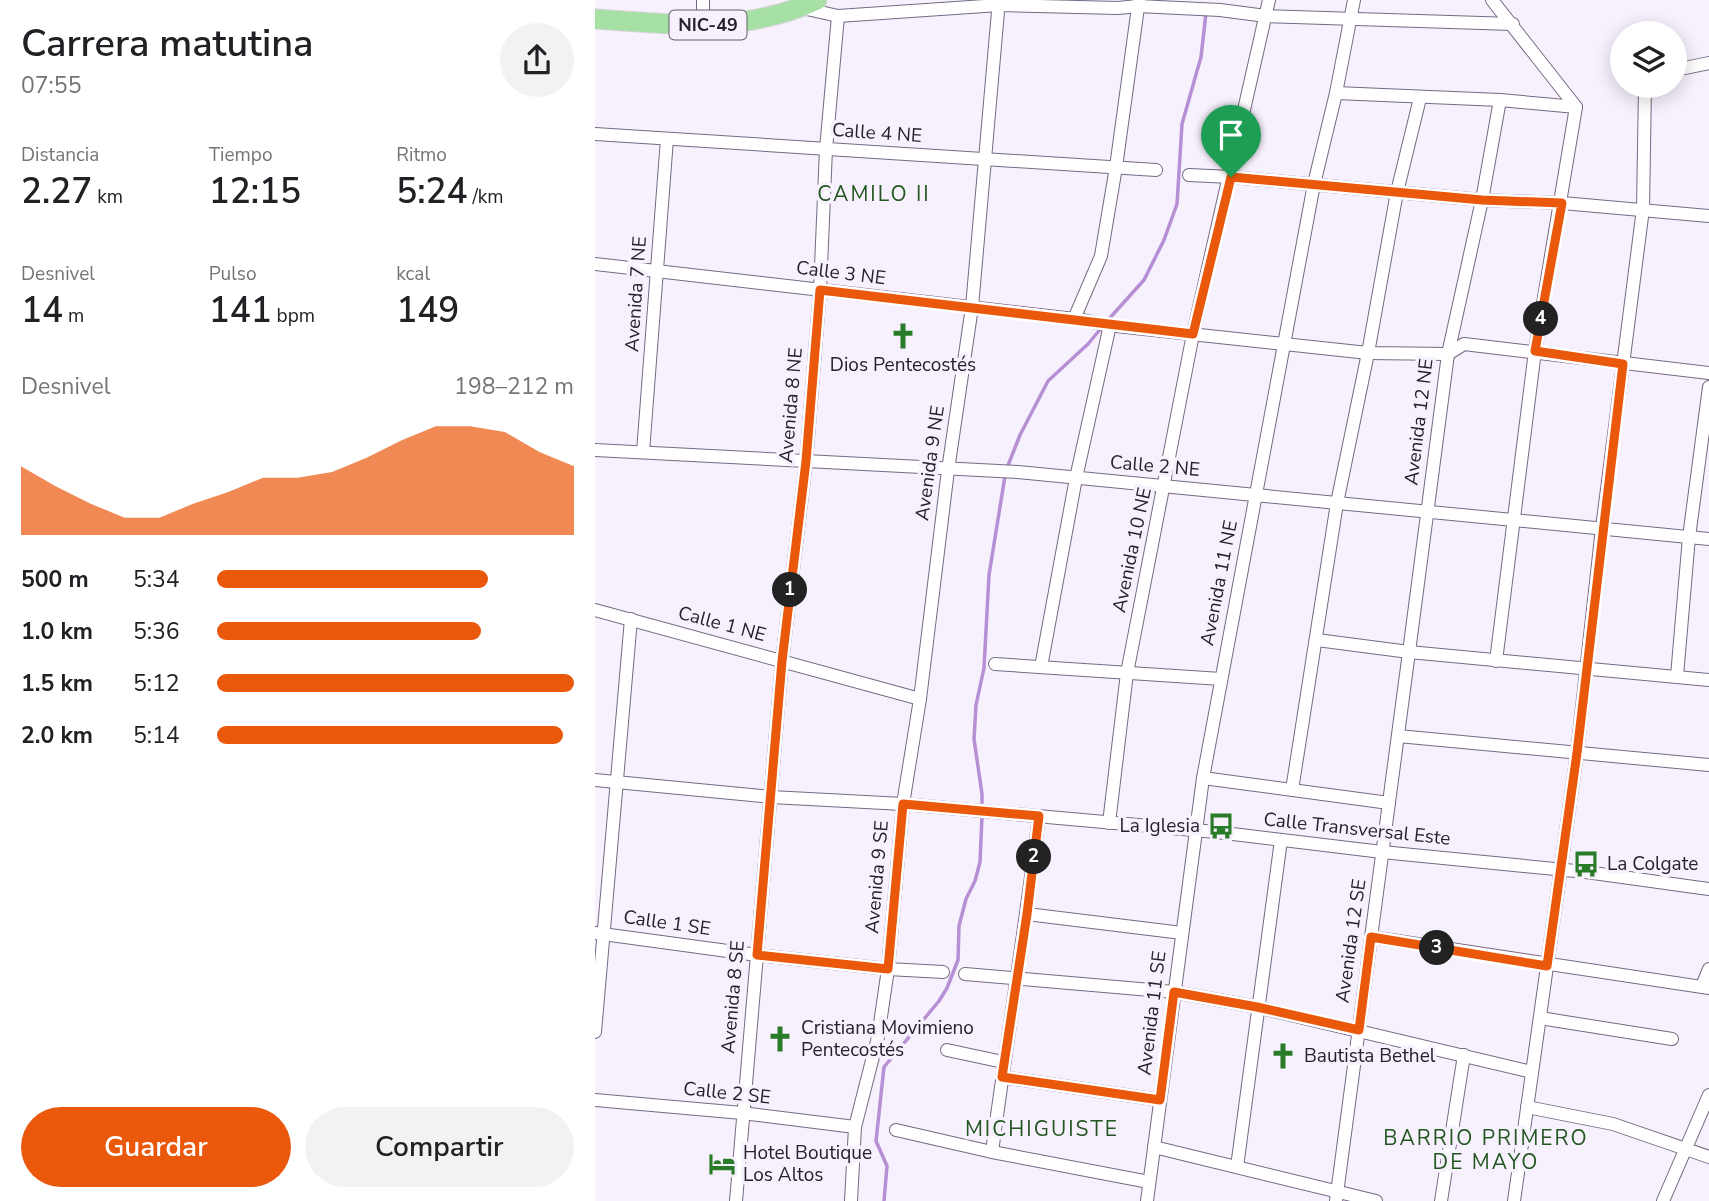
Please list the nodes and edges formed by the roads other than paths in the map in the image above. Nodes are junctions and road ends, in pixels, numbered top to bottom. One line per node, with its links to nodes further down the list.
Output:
1 (703, 0): 14 (street)
2 (817, 0): 8 (main road, NIC-49)
3 (1269, 0): 10 (street, Avenida 10 NE)
4 (1354, 0): 12 (street)
5 (1492, 0): 13 (street)
6 (999, 3): 7 (street); 9 (street); 25 (street, Avenida 9 NE)
7 (1138, 3): 10 (street); 26 (street)
8 (798, 4): 9 (street); 14 (main road, NIC-49)
9 (838, 16): 24 (street, Avenida 8 NE)
10 (1266, 16): 12 (street); 29 (street, Avenida 10 NE)
11 (595, 19): 14 (main road, NIC-49)
12 (1352, 19): 13 (street); 17 (street)
13 (1513, 24): 21 (street)
14 (703, 26)
15 (1709, 63): 16 (street)
16 (1687, 68)
17 (1336, 93): 18 (street); 30 (street)
18 (1420, 98): 20 (street); 31 (street)
19 (1645, 98): 34 (street)
20 (1500, 100): 21 (street); 32 (street, Avenida 12 NE)
21 (1576, 107): 33 (street)
22 (595, 134): 23 (street, Calle 4 NE)
23 (667, 139): 24 (street, Calle 4 NE); 37 (street, Avenida 7 NE)
24 (827, 149): 25 (street, Calle 4 NE); 38 (street, Avenida 8 NE)
25 (984, 159): 26 (street, Calle 4 NE); 39 (street, Avenida 9 NE)
26 (1117, 167): 27 (street, Calle 4 NE); 40 (street)
27 (1156, 170)
28 (1189, 175): 29 (street)
29 (1231, 177): 30 (street); 42 (street, Avenida 10 NE)
30 (1314, 184): 31 (street); 43 (street)
31 (1397, 192): 32 (street); 45 (street)
32 (1482, 200): 33 (street); 46 (street, Avenida 12 NE)
33 (1562, 203): 34 (street); 44 (street)
34 (1643, 209): 35 (street); 47 (street)
35 (1709, 216)
36 (595, 264): 37 (street, Calle 3 NE)
37 (657, 271): 38 (street, Calle 3 NE); 51 (street, Avenida 7 NE)
38 (820, 290): 39 (street, Calle 3 NE); 52 (street, Avenida 8 NE)
39 (972, 307): 40 (street, Calle 3 NE); 53 (street, Avenida 9 NE)
40 (1079, 320): 41 (street, Calle 3 NE)
41 (1109, 325): 42 (street, Calle 3 NE); 54 (street)
42 (1193, 334): 43 (street, Calle 3 NE); 55 (street, Avenida 10 NE)
43 (1285, 344): 45 (street, Calle 3 NE); 56 (street, Avenida 11 NE)
44 (1535, 351): 46 (street, Calle 3 NE); 47 (street, Calle 3 NE); 59 (street)
45 (1369, 353): 46 (street, Calle 3 NE); 57 (street)
46 (1448, 354): 58 (street, Avenida 12 NE)
47 (1623, 364): 48 (street, Calle 3 NE); 60 (street)
48 (1709, 373)
49 (1709, 387): 61 (street)
50 (595, 450): 51 (street, Calle 2 NE)
51 (643, 452): 52 (street, Calle 2 NE)
52 (806, 461): 53 (street, Calle 2 NE); 67 (street, Avenida 8 NE)
53 (948, 470): 54 (street, Calle 2 NE); 76 (street, Avenida 9 NE)
54 (1076, 478): 55 (street, Calle 2 NE); 70 (street)
55 (1165, 486): 56 (street, Calle 2 NE); 72 (street, Avenida 10 NE)
56 (1255, 495): 57 (street, Calle 2 NE); 74 (street, Avenida 11 NE)
57 (1337, 503): 58 (street, Calle 2 NE); 65 (street)
58 (1427, 511): 59 (street, Calle 2 NE); 66 (street, Avenida 12 NE)
59 (1513, 520): 60 (street, Calle 2 NE); 68 (street)
60 (1602, 528): 61 (street, Calle 2 NE); 71 (street)
61 (1689, 537): 62 (street, Calle 2 NE); 73 (street)
62 (1709, 539)
63 (595, 610): 64 (street, Calle 1 NE)
64 (631, 620): 67 (street, Calle 1 NE); 82 (street)
65 (1317, 640): 66 (street); 83 (street)
66 (1409, 652): 68 (street); 77 (street, Avenida 12 NE)
67 (782, 661): 76 (street, Calle 1 NE); 84 (street, Avenida 8 NE)
68 (1496, 661): 71 (street)
69 (995, 664): 70 (street)
70 (1041, 667): 72 (street)
71 (1586, 669): 73 (street); 78 (street)
72 (1127, 673): 74 (street); 88 (street, Avenida 10 NE)
73 (1677, 676): 75 (street)
74 (1221, 679): 80 (street, Avenida 11 NE)
75 (1709, 680)
76 (920, 699): 86 (street, Avenida 9 NE)
77 (1398, 736): 78 (street); 85 (street, Avenida 12 NE)
78 (1577, 753): 79 (street); 92 (street)
79 (1709, 765)
80 (1203, 778): 83 (street); 89 (street, Avenida 11 NE)
81 (595, 780): 82 (street)
82 (615, 782): 84 (street); 96 (street)
83 (1292, 790): 85 (street)
84 (771, 797): 86 (street); 98 (street, Avenida 8 SE)
85 (1389, 803): 91 (street, Avenida 12 NE)
86 (903, 804): 87 (street, Calle Transversal Este); 100 (street, Avenida 9 SE)
87 (1039, 816): 88 (street, Calle Transversal Este); 94 (street)
88 (1109, 823): 89 (street, Calle Transversal Este)
89 (1195, 831): 90 (street, Calle Transversal Este); 95 (street, Avenida 11 SE)
90 (1281, 840): 91 (street, Calle Transversal Este); 107 (street)
91 (1382, 852): 92 (street, Calle Transversal Este); 97 (street, Avenida 12 SE)
92 (1560, 870): 93 (street, Calle Transversal Este); 99 (street)
93 (1709, 888)
94 (1027, 914): 95 (street); 104 (street)
95 (1182, 933): 106 (street, Avenida 11 SE)
96 (599, 934): 98 (street, Calle 1 SE); 110 (street)
97 (1371, 937): 99 (street); 109 (street, Avenida 12 SE)
98 (757, 955): 100 (street, Calle 1 SE); 121 (street, Avenida 8 SE)
99 (1547, 966): 105 (street); 108 (street)
100 (888, 969): 102 (street, Calle 1 SE); 122 (street, Avenida 9 SE)
101 (1709, 969): 105 (street)
102 (943, 972)
103 (965, 974): 104 (street)
104 (1017, 980): 106 (street); 114 (street)
105 (1706, 987)
106 (1174, 992): 107 (street); 119 (street, Avenida 11 SE)
107 (1257, 1007): 109 (street); 128 (street)
108 (1540, 1018): 111 (street); 115 (street)
109 (1359, 1030): 113 (street); 130 (street, Avenida 12 SE)
110 (595, 1032)
111 (1672, 1039)
112 (947, 1050): 114 (street)
113 (1464, 1055): 115 (street); 135 (street)
114 (1003, 1062): 116 (street)
115 (1532, 1072): 120 (street)
116 (1002, 1077): 119 (street); 126 (street)
117 (1709, 1095): 125 (street)
118 (595, 1100): 121 (street, Calle 2 SE)
119 (1160, 1100): 124 (street, Avenida 11 SE)
120 (1527, 1107): 125 (street); 136 (street)
121 (742, 1113): 122 (street, Calle 2 SE); 131 (street, Avenida 8 SE)
122 (855, 1127): 132 (street, Avenida 9 SE)
123 (896, 1130): 126 (street)
124 (1154, 1147): 128 (street); 129 (street, Avenida 11 SE)
125 (1685, 1148): 127 (street); 137 (street)
126 (992, 1152): 129 (street)
127 (1709, 1157)
128 (1237, 1167): 130 (street)
129 (1149, 1182): 133 (street, Avenida 11 SE)
130 (1336, 1197): 134 (street)
131 (736, 1201)
132 (851, 1201)
133 (1147, 1201)
134 (1377, 1201)
135 (1441, 1201)
136 (1514, 1201)
137 (1663, 1201)

